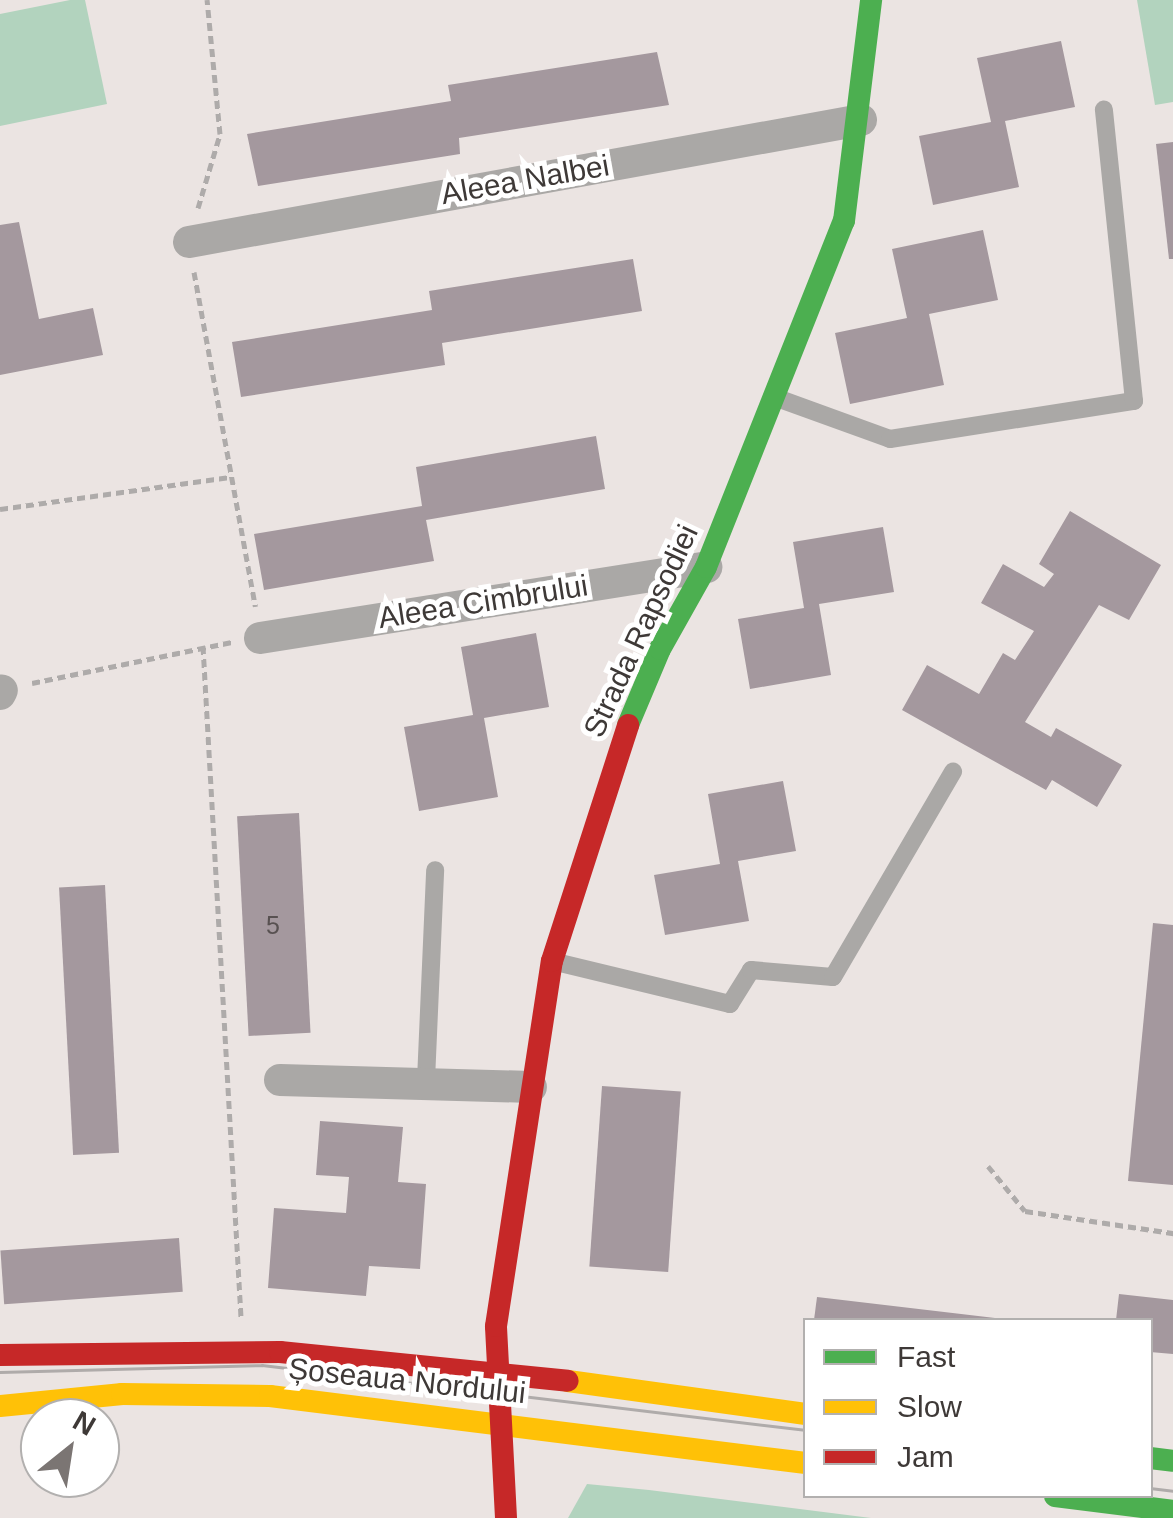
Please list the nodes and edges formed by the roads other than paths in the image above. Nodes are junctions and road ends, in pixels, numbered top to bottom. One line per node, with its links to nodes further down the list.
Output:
1 (871, 0): 3 (main road, Strada Rapsodiei)
2 (1104, 110): 5 (lane)
3 (862, 120): 4 (street, Aleea Nalbei); 5 (main road, Strada Rapsodiei)
4 (188, 242)
5 (776, 398): 6 (main road, Strada Rapsodiei)
6 (706, 567): 7 (street, Aleea Cimbrului); 10 (main road, Strada Rapsodiei)
7 (260, 638)
8 (953, 772): 10 (lane)
9 (435, 870): 12 (lane)
10 (552, 962): 13 (main road, Strada Rapsodiei)
11 (280, 1080): 12 (street)
12 (426, 1080): 13 (street)
13 (530, 1088): 15 (main road, Strada Rapsodiei)
14 (0, 1355): 15 (main road, Șoseaua Nordului)
15 (494, 1372): 17 (main road, Șoseaua Nordului); 19 (main road, Strada Rapsodiei)
16 (0, 1406): 19 (main road, Șoseaua Nordului)
17 (773, 1410): 18 (main road, Șoseaua Nordului); 20 (lane)
18 (803, 1414)
19 (497, 1419): 20 (main road, Șoseaua Nordului); 24 (main road, Strada Rapsodiei)
20 (766, 1458): 21 (main road, Șoseaua Nordului)
21 (803, 1463)
22 (1070, 1498): 23 (main road)
23 (1173, 1511)
24 (506, 1518)

